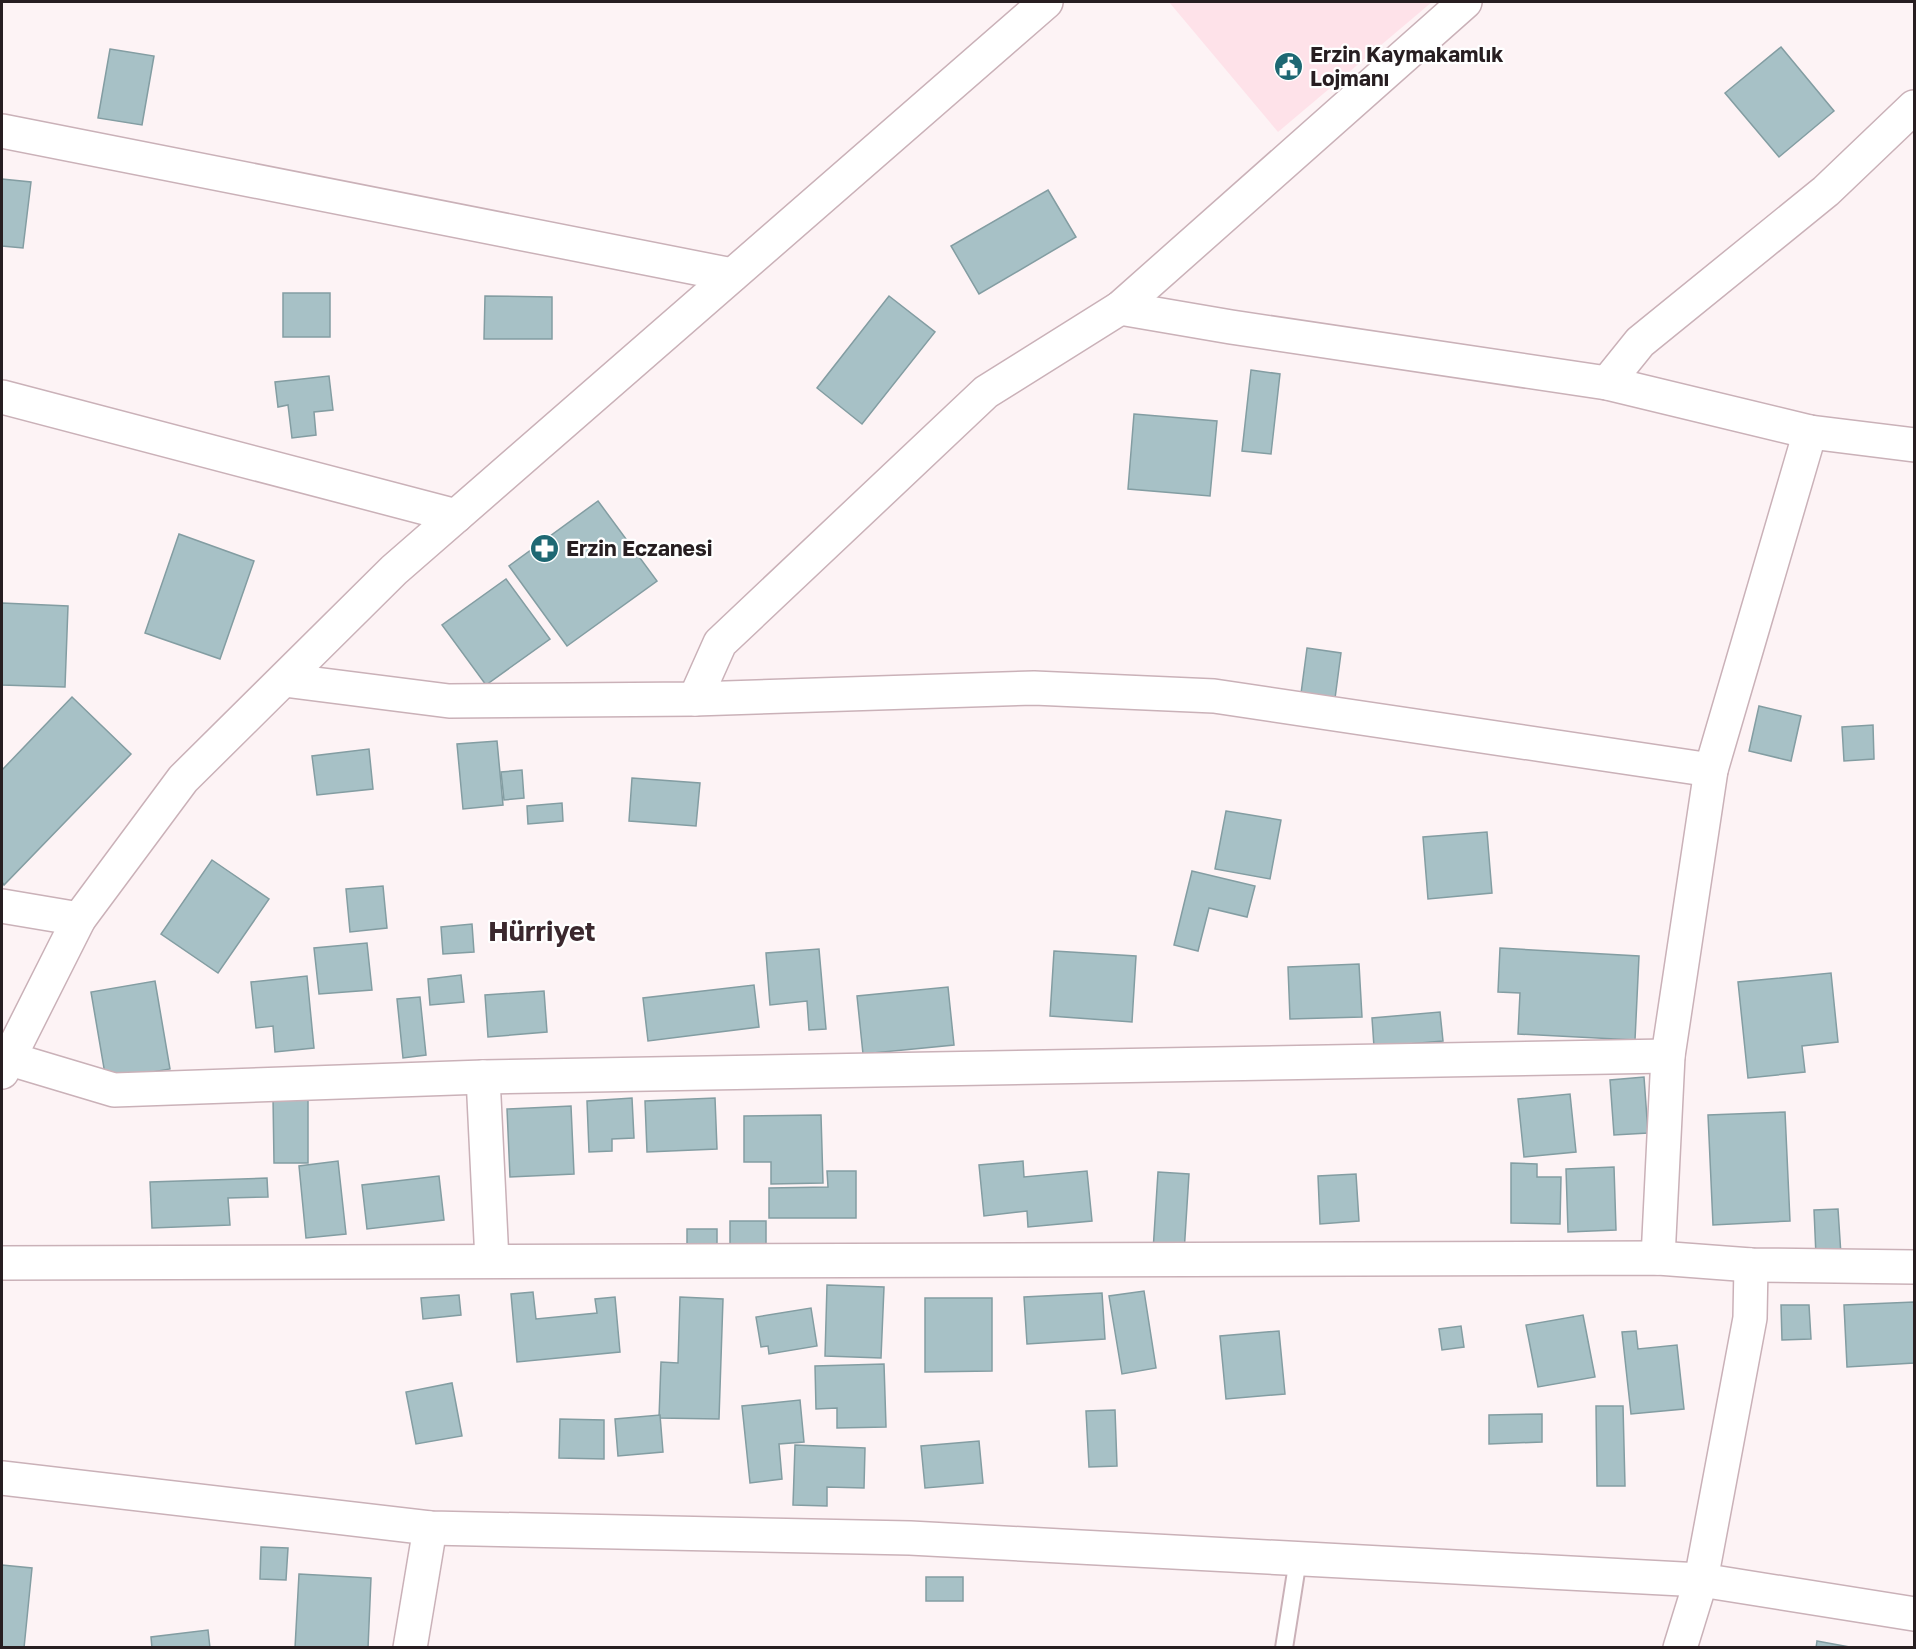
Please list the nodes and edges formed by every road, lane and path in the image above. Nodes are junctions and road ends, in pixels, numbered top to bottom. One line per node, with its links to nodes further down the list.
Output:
1 (1046, 2): 5 (street)
2 (1465, 2): 6 (street)
3 (1914, 107): 7 (street)
4 (2, 131): 5 (street)
5 (732, 275): 11 (street)
6 (1120, 309): 7 (street); 13 (street)
7 (1607, 383): 9 (street)
8 (2, 397): 11 (street)
9 (1810, 432): 10 (street); 14 (street)
10 (1914, 445)
11 (456, 516): 12 (street)
12 (284, 680): 13 (street); 16 (street)
13 (695, 699): 14 (street)
14 (1711, 770): 17 (street)
15 (2, 906): 16 (street)
16 (80, 919): 18 (street)
17 (1668, 1056): 19 (street); 20 (street)
18 (4, 1065): 19 (street)
19 (483, 1077): 21 (street)
20 (1658, 1258): 21 (street); 23 (street)
21 (492, 1261): 22 (street)
22 (2, 1263)
23 (1750, 1265): 24 (street); 28 (street)
24 (1914, 1267)
25 (2, 1478): 26 (street)
26 (430, 1528): 27 (street); 30 (street)
27 (1298, 1558): 28 (street); 31 (lane)
28 (1701, 1580): 29 (street); 32 (street)
29 (1914, 1614)
30 (410, 1647)
31 (1284, 1647)
32 (1680, 1647)

